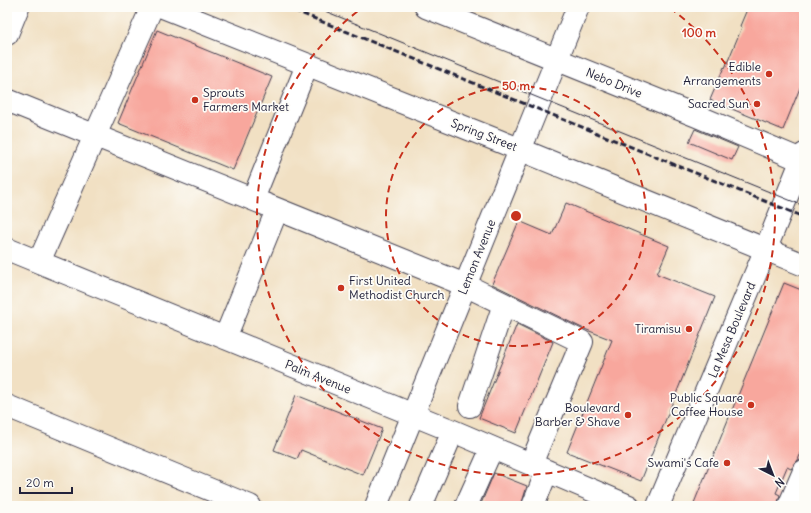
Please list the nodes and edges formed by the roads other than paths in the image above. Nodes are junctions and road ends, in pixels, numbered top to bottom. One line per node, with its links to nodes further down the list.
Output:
1 (18, 7): 6 (main road)
2 (152, 7): 10 (main road)
3 (162, 7): 8 (main road, Spring Street)
4 (426, 7): 7 (main road, Nebo Drive)
5 (578, 7): 7 (main road, Lemon Avenue)
6 (7, 34)
7 (557, 60): 11 (main road, Lemon Avenue); 12 (main road, Nebo Drive)
8 (307, 65): 11 (main road, Spring Street); 13 (main road)
9 (7, 100): 10 (main road)
10 (95, 136): 13 (main road); 17 (main road)
11 (520, 150): 16 (main road, Spring Street); 19 (main road, Lemon Avenue)
12 (803, 157): 16 (main road, La Mesa Boulevard)
13 (253, 199): 14 (main road)
14 (277, 210): 19 (main road); 21 (main road)
15 (7, 249): 17 (main road, Palm Avenue)
16 (765, 251): 18 (main road, Spring Street); 35 (main road, La Mesa Boulevard)
17 (39, 262): 21 (main road, Palm Avenue)
18 (804, 265)
19 (465, 285): 20 (main road); 24 (main road, Lemon Avenue)
20 (504, 304): 23 (main road); 27 (main road)
21 (225, 338): 24 (main road, Palm Avenue)
22 (7, 406): 29 (main road)
23 (470, 406)
24 (413, 415): 25 (main road, Palm Avenue); 30 (main road, Lemon Avenue)
25 (453, 432): 26 (main road, Palm Avenue); 31 (main road)
26 (492, 448): 27 (main road, Palm Avenue); 32 (main road)
27 (539, 467): 33 (main road); 34 (main road, Palm Avenue)
28 (804, 471): 36 (main road)
29 (250, 506)
30 (376, 506)
31 (421, 506)
32 (466, 506)
33 (533, 506)
34 (629, 506)
35 (658, 506)
36 (789, 506)

